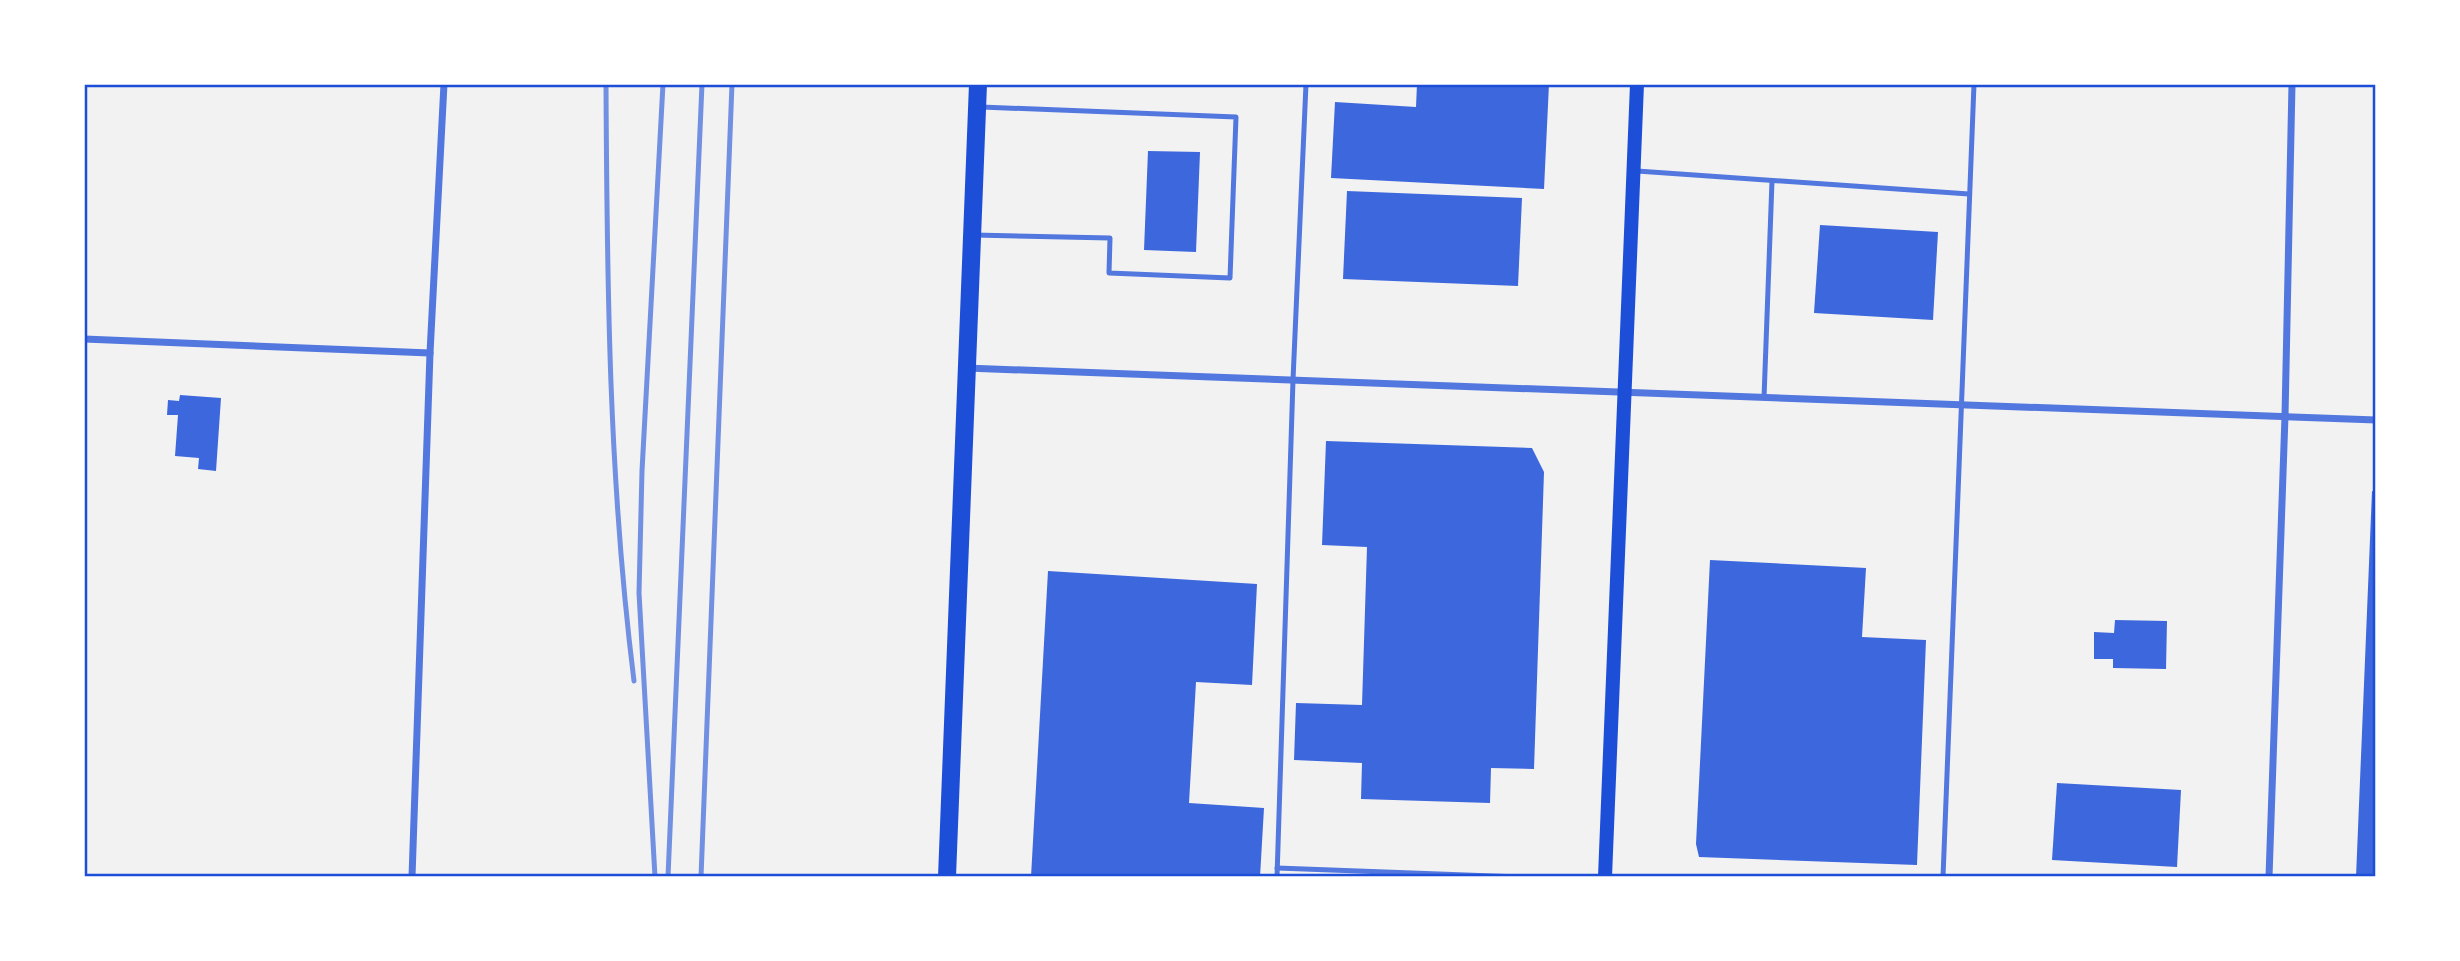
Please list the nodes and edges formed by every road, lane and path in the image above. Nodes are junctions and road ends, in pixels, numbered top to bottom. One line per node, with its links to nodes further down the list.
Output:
1 (444, 84): 13 (street)
2 (978, 84): 7 (main road)
3 (1306, 84): 15 (lane)
4 (1637, 84): 8 (main road)
5 (1974, 84): 10 (lane)
6 (2292, 84): 19 (street)
7 (977, 107): 11 (main road); 11 (lane)
8 (1633, 171): 9 (lane); 16 (main road)
9 (1772, 181): 10 (lane); 17 (lane)
10 (1969, 194): 18 (lane)
11 (972, 235): 14 (main road)
12 (84, 339): 13 (street)
13 (430, 353): 23 (street)
14 (966, 368): 15 (street); 24 (main road)
15 (1293, 380): 16 (street); 21 (lane)
16 (1625, 393): 17 (street); 27 (main road)
17 (1764, 398): 18 (street)
18 (1961, 404): 19 (street); 28 (lane)
19 (2285, 416): 20 (street); 29 (street)
20 (2376, 420)
21 (1277, 868): 22 (lane); 25 (lane)
22 (1377, 874): 26 (lane)
23 (412, 877)
24 (947, 877)
25 (1277, 877)
26 (1520, 877)
27 (1605, 877)
28 (1944, 877)
29 (2269, 877)

